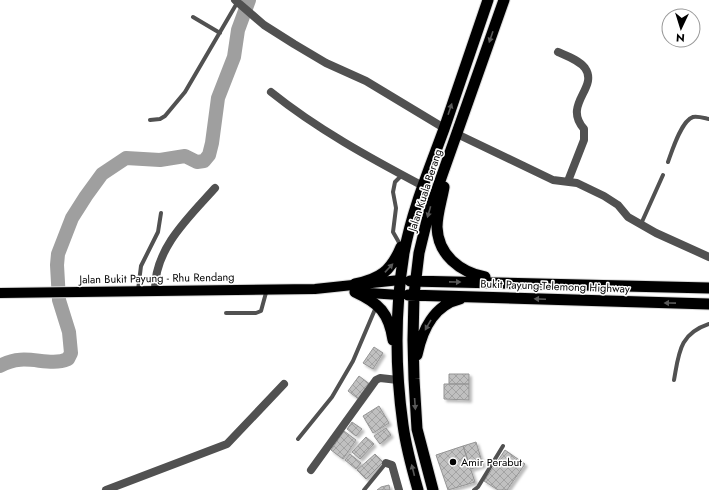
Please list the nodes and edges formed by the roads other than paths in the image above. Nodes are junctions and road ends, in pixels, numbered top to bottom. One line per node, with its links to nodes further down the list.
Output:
1 (488, 0): 10 (highway, Jalan Kuala Berang, one-way to 1)
2 (504, 0): 11 (highway, Jalan Kuala Berang, one-way to 11)
3 (238, 3): 5 (lane); 10 (street)
4 (193, 16): 5 (lane)
5 (220, 32): 9 (lane)
6 (558, 52): 16 (street)
7 (271, 92): 14 (street)
8 (709, 119): 13 (lane)
9 (150, 120)
10 (444, 128): 17 (highway, Jalan Kuala Berang)
11 (457, 134): 12 (highway, Jalan Kuala Berang); 16 (street)
12 (450, 151): 25 (highway, Jalan Kuala Berang, one-way to 25); 26 (highway)
13 (668, 162)
14 (402, 175): 17 (street); 22 (lane)
15 (663, 175): 21 (lane)
16 (568, 181): 21 (street)
17 (423, 186): 20 (highway, Jalan Kuala Berang)
18 (214, 188): 29 (street)
19 (161, 213): 31 (lane)
20 (410, 224): 22 (highway); 24 (highway, Jalan Kuala Berang)
21 (641, 224): 23 (street)
22 (401, 247): 27 (highway, one-way to 22)
23 (709, 257)
24 (400, 280): 25 (highway, Bukit Payung-Telemong Highway); 27 (main road); 33 (highway, Jalan Kuala Berang)
25 (416, 281): 26 (highway, Bukit Payung-Telemong Highway, one-way to 26); 34 (highway, Jalan Kuala Berang)
26 (556, 284): 28 (highway, Bukit Payung-Telemong Highway)
27 (355, 288): 30 (main road, Jalan Bukit Payung - Rhu Rendang); 33 (main road); 36 (highway)
28 (709, 288)
29 (155, 289): 30 (main road, Jalan Bukit Payung - Rhu Rendang); 31 (main road, Jalan Bukit Payung - Rhu Rendang)
30 (267, 289): 38 (lane)
31 (138, 290): 32 (main road, Jalan Bukit Payung - Rhu Rendang)
32 (0, 293)
33 (399, 295): 34 (highway, Bukit Payung-Telemong Highway); 40 (highway, Jalan Kuala Berang)
34 (414, 296): 35 (highway, Bukit Payung-Telemong Highway); 41 (highway, Jalan Kuala Berang)
35 (470, 297): 37 (highway, Bukit Payung-Telemong Highway, one-way to 35); 41 (highway, one-way to 41)
36 (377, 304): 40 (highway); 44 (lane)
37 (709, 304)
38 (226, 313)
39 (709, 324): 42 (lane)
40 (398, 380): 47 (street); 51 (highway, Jalan Kuala Berang, one-way to 40)
41 (414, 380): 52 (highway, Jalan Kuala Berang, one-way to 52)
42 (674, 380)
43 (284, 384): 48 (street)
44 (298, 439)
45 (502, 446): 53 (lane)
46 (386, 463): 49 (lane); 50 (street)
47 (312, 470)
48 (106, 490)
49 (364, 490)
50 (399, 490)
51 (418, 490)
52 (432, 490)
53 (474, 490)

